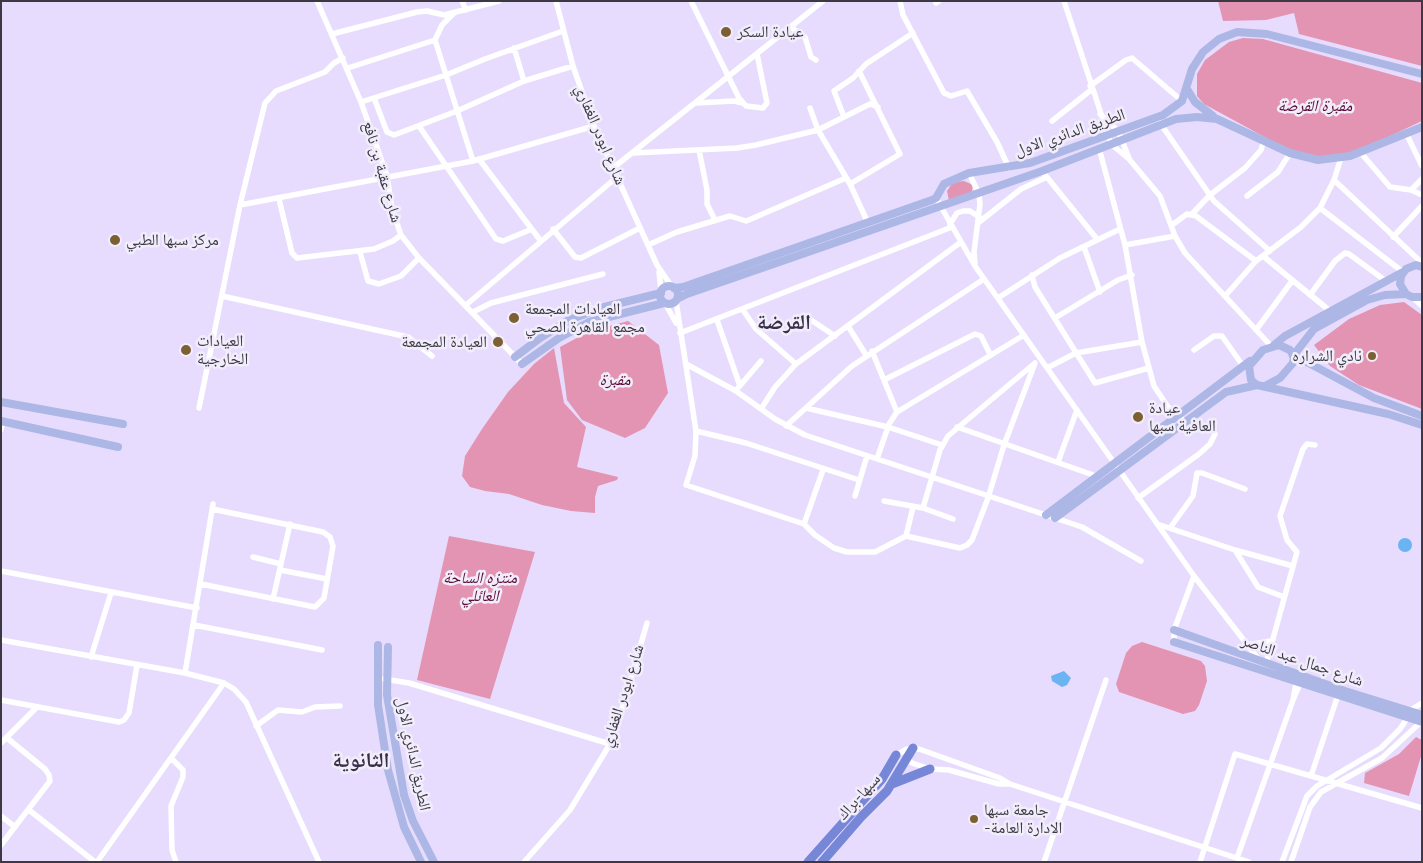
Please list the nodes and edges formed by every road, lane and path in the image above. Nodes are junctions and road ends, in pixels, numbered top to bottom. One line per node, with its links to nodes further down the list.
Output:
1 (317, 1): 14 (street, شارع عقبة بن نافع)
2 (462, 1): 9 (street)
3 (498, 1): 9 (street)
4 (556, 1): 12 (street, شارع ابودر الغفاري)
5 (691, 1): 25 (street)
6 (823, 1): 11 (street)
7 (900, 1): 13 (street)
8 (1064, 1): 27 (street)
9 (466, 10): 10 (street)
10 (453, 14): 14 (street); 15 (street)
11 (792, 28): 17 (street); 19 (street)
12 (563, 31): 16 (street); 20 (street, شارع ابودر الغفاري)
13 (913, 33): 22 (street); 63 (street)
14 (332, 34): 18 (street, شارع عقبة بن نافع)
15 (435, 40): 21 (street); 24 (street)
16 (514, 48): 24 (street); 26 (street)
17 (757, 54): 25 (street); 33 (street)
18 (343, 58): 21 (street, شارع عقبة بن نافع); 79 (street)
19 (816, 60)
20 (573, 66): 26 (street); 43 (street, شارع ابودر الغفاري)
21 (348, 68): 31 (street, شارع عقبة بن نافع)
22 (859, 70): 34 (street); 38 (street)
23 (1422, 74): 28 (main road, الطريق الدائري الاول)
24 (446, 75): 29 (street); 36 (street)
25 (729, 76): 32 (street); 33 (street)
26 (524, 81): 36 (street)
27 (1091, 88): 30 (street); 37 (street); 40 (street)
28 (1188, 89): 30 (main road, الطريق الدائري الاول); 39 (main road)
29 (374, 98): 31 (street); 42 (street)
30 (1182, 101): 46 (main road, الطريق الدائري الاول)
31 (361, 102): 66 (street, شارع عقبة بن نافع)
32 (696, 103): 33 (street); 54 (street)
33 (742, 103)
34 (878, 107): 38 (street); 71 (street)
35 (810, 108): 45 (street)
36 (457, 111): 42 (street); 59 (street)
37 (1099, 113): 46 (street); 48 (street)
38 (844, 117): 45 (street)
39 (1217, 119): 41 (main road, الطريق الدائري الاول); 50 (main road, الطريق الدائري الاول)
40 (1052, 121)
41 (1160, 123): 49 (main road, الطريق الدائري الاول); 74 (street)
42 (419, 126): 60 (street)
43 (594, 126): 59 (street); 62 (street, شارع ابودر الغفاري)
44 (1422, 127): 47 (main road, الطريق الدائري الاول)
45 (818, 130): 53 (street); 68 (street)
46 (1118, 131): 48 (main road, الطريق الدائري الاول); 49 (street)
47 (1406, 133): 55 (main road, الطريق الدائري الاول); 61 (street)
48 (1106, 136): 51 (street); 63 (main road, الطريق الدائري الاول)
49 (1122, 140): 51 (main road, الطريق الدائري الاول); 58 (street)
50 (1264, 140): 56 (main road, الطريق الدائري الاول); 74 (street)
51 (1110, 144): 52 (main road, الطريق الدائري الاول); 58 (street)
52 (1099, 148): 65 (main road, الطريق الدائري الاول); 92 (street)
53 (699, 150): 54 (street); 84 (street)
54 (632, 153): 62 (street)
55 (1360, 153): 57 (main road, الطريق الدائري الاول); 72 (street)
56 (1290, 154): 57 (main road, الطريق الدائري الاول); 76 (street)
57 (1341, 158): 70 (street)
58 (1129, 159): 87 (street)
59 (476, 160): 60 (street); 90 (street)
60 (446, 165): 66 (street); 90 (street)
61 (1422, 166)
62 (613, 168): 67 (street, شارع ابودر الغفاري)
63 (1009, 168): 64 (main road, الطريق الدائري الاول)
64 (969, 173): 73 (street); 77 (main road, الطريق الدائري الاول)
65 (1044, 174): 73 (main road, الطريق الدائري الاول); 85 (street); 96 (street)
66 (387, 176): 78 (street); 93 (street, شارع عقبة بن نافع)
67 (617, 177): 89 (street, شارع ابودر الغفاري); 91 (street)
68 (846, 178): 71 (street); 84 (street)
69 (1422, 179): 72 (street)
70 (1334, 180): 82 (street); 95 (street)
71 (850, 184): 86 (street)
72 (1411, 190): 75 (street)
73 (979, 194): 80 (main road, الطريق الدائري الاول); 85 (street)
74 (1210, 195): 83 (street); 102 (street)
75 (1422, 195)
76 (1247, 196)
77 (936, 198): 80 (street); 86 (main road, الطريق الدائري الاول)
78 (279, 199): 79 (street); 103 (street)
79 (240, 205): 121 (street)
80 (939, 206): 88 (street); 126 (main road, الطريق الدائري الاول)
81 (1422, 206): 95 (street)
82 (1320, 208): 102 (street); 110 (street)
83 (1192, 214): 87 (street); 106 (street)
84 (715, 220): 99 (street)
85 (979, 220): 88 (street); 109 (street)
86 (867, 221): 117 (main road, الطريق الدائري الاول)
87 (1172, 225): 94 (street)
88 (951, 226): 98 (street); 130 (street)
89 (640, 228): 91 (street); 99 (street, شارع ابودر الغفاري)
90 (532, 229): 97 (street)
91 (553, 229): 97 (street)
92 (1120, 229): 96 (street); 100 (street)
93 (401, 235): 103 (street); 105 (street, شارع عقبة بن نافع)
94 (1175, 236): 100 (street); 122 (street)
95 (1393, 237): 107 (street)
96 (1097, 239): 101 (street)
97 (540, 240): 128 (street)
98 (961, 242): 109 (street); 136 (street)
99 (648, 245): 108 (street, شارع ابودر الغفاري)
100 (1125, 245): 113 (street)
101 (1084, 246): 112 (street); 119 (street)
102 (1270, 251): 104 (street)
103 (360, 252): 105 (street)
104 (1263, 256): 106 (street); 115 (street)
105 (419, 258): 128 (street, شارع عقبة بن نافع)
106 (1256, 261): 122 (street)
107 (1420, 264): 110 (main road)
108 (657, 265): 117 (street, شارع ابودر الغفاري); 118 (street, شارع ابودر الغفاري)
109 (976, 266): 114 (street)
110 (1403, 272): 116 (main road); 123 (main road)
111 (603, 274): 132 (street)
112 (1032, 274): 125 (street); 134 (street)
113 (1132, 275): 119 (street); 141 (street)
114 (984, 279): 125 (street); 144 (street)
115 (1292, 281): 120 (street); 137 (street)
116 (1386, 282): 120 (street); 131 (main road)
117 (673, 287): 118 (main road); 126 (main road)
118 (661, 292): 127 (main road); 150 (main road)
119 (1100, 292): 134 (street)
120 (1310, 295): 131 (street)
121 (222, 296): 148 (street); 164 (street)
122 (1225, 296): 137 (street)
123 (1409, 296): 124 (main road); 129 (street); 149 (main road)
124 (1422, 296)
125 (998, 298): 139 (street)
126 (677, 300): 127 (main road); 138 (street)
127 (664, 303): 138 (street); 154 (main road)
128 (466, 305): 132 (street, شارع عقبة بن نافع)
129 (1422, 306)
130 (743, 310): 135 (street); 156 (street)
131 (1330, 311): 142 (main road)
132 (473, 312): 150 (street, شارع عقبة بن نافع)
133 (805, 316): 140 (street)
134 (1055, 318): 145 (street)
135 (716, 320): 138 (street); 162 (street)
136 (848, 326): 140 (street); 147 (street)
137 (1256, 330): 142 (street)
138 (680, 331): 155 (street)
139 (1024, 335): 146 (street); 151 (street)
140 (834, 336): 156 (street)
141 (1142, 342): 145 (street); 159 (street)
142 (1272, 346): 149 (main road); 152 (main road)
143 (1194, 350): 157 (street)
144 (872, 351): 147 (street); 160 (street)
145 (1076, 353): 158 (street); 159 (street)
146 (990, 354): 160 (street); 168 (street)
147 (866, 355): 165 (street)
148 (432, 356)
149 (1293, 356): 161 (main road); 170 (main road)
150 (515, 357): 154 (street, شارع عقبة بن نافع)
151 (1037, 360): 158 (street); 177 (street); 182 (street)
152 (1252, 360): 157 (main road); 161 (main road)
153 (761, 361): 162 (street)
154 (522, 364)
155 (686, 364): 162 (street); 179 (street)
156 (796, 364): 166 (street)
157 (1243, 366): 169 (main road)
158 (1047, 368): 167 (street)
159 (1149, 368): 169 (street)
160 (884, 380): 168 (street)
161 (1261, 385): 172 (main road); 174 (main road)
162 (738, 388): 166 (street)
163 (1, 402): 173 (main road)
164 (199, 408)
165 (806, 408): 175 (street); 176 (street)
166 (761, 409): 175 (street)
167 (1077, 410): 187 (street); 188 (street)
168 (897, 412): 176 (street)
169 (1178, 416): 172 (street); 188 (main road)
170 (1422, 416)
171 (2, 421): 178 (street); 184 (main road)
172 (1184, 422): 190 (main road)
173 (123, 424)
174 (1422, 425)
175 (786, 426): 185 (street)
176 (888, 427): 181 (street); 186 (street)
177 (957, 427): 181 (street); 182 (street)
178 (1, 430)
179 (696, 431): 189 (street); 205 (street)
180 (1215, 434): 197 (street)
181 (942, 445): 192 (street)
182 (1004, 445): 187 (street); 196 (street)
183 (1315, 445): 212 (street)
184 (118, 447)
185 (866, 456): 186 (street); 193 (street)
186 (877, 459): 192 (street)
187 (1058, 462): 191 (street)
188 (1114, 463): 190 (street); 191 (main road)
189 (823, 470): 193 (street); 205 (street)
190 (1119, 470): 197 (street); 202 (main road)
191 (1096, 476): 201 (main road)
192 (932, 477): 196 (street); 200 (street)
193 (859, 480): 195 (street)
194 (1245, 489): 207 (street)
195 (855, 496)
196 (988, 498): 201 (street); 208 (street)
197 (1138, 498): 206 (street)
198 (884, 501): 199 (street)
199 (913, 506): 200 (street); 208 (street)
200 (923, 508): 203 (street)
201 (1046, 515): 202 (street)
202 (1055, 518): 211 (street)
203 (952, 519)
204 (290, 524): 213 (street); 216 (street); 217 (street)
205 (804, 524): 208 (street)
206 (1157, 524): 207 (street); 215 (street)
207 (1170, 528): 209 (street)
208 (906, 536)
209 (1235, 550): 212 (street); 219 (street)
210 (253, 557): 213 (street)
211 (1141, 560)
212 (1293, 566): 219 (street)
213 (281, 567): 216 (street); 220 (street)
214 (1, 571): 218 (street)
215 (1194, 576): 224 (street); 229 (street)
216 (327, 579): 220 (street)
217 (201, 584): 220 (street); 221 (street)
218 (111, 593): 221 (street); 232 (street)
219 (1284, 597): 227 (street)
220 (273, 599)
221 (197, 608): 223 (street)
222 (646, 623): 252 (street, شارع ابودر الغفاري)
223 (194, 625): 231 (street); 235 (street)
224 (1174, 630): 226 (street); 234 (main road, شارع جمال عبد الناصر)
225 (1, 640): 232 (street)
226 (1174, 642): 234 (main road, شارع جمال عبد الناصر)
227 (1271, 642): 229 (street); 234 (street)
228 (378, 645): 236 (main road, الطريق الدائري الاول)
229 (1247, 645): 234 (street)
230 (388, 647): 237 (main road, الطريق الدائري الاول)
231 (322, 650)
232 (91, 657): 233 (street)
233 (136, 665): 235 (street); 245 (street)
234 (1262, 665): 238 (main road, شارع جمال عبد الناصر)
235 (185, 674): 240 (street)
236 (376, 678): 237 (street); 275 (main road, الطريق الدائري الاول)
237 (386, 679): 252 (street); 276 (main road, الطريق الدائري الاول)
238 (1300, 679): 241 (main road, شارع جمال عبد الناصر); 246 (main road, شارع جمال عبد الناصر); 257 (street)
239 (1106, 680): 264 (street)
240 (224, 683): 249 (street); 255 (street)
241 (1338, 695): 246 (main road, شارع جمال عبد الناصر); 259 (street)
242 (1, 700): 245 (street)
243 (1422, 703): 246 (street)
244 (340, 706): 249 (street)
245 (37, 707): 250 (street)
246 (1408, 714): 247 (main road, شارع جمال عبد الناصر); 248 (main road, شارع جمال عبد الناصر); 260 (street)
247 (1422, 715)
248 (1422, 722): 261 (street)
249 (256, 726): 274 (street)
250 (7, 738): 251 (street); 266 (street)
251 (1, 743)
252 (610, 744): 277 (street, شارع ابودر الغفاري)
253 (913, 748): 254 (street); 256 (highway, سبها-براك); 263 (street)
254 (898, 753): 256 (street); 278 (highway, سبها-براك)
255 (172, 759): 272 (street); 273 (street)
256 (907, 760): 258 (street); 262 (highway, سبها-براك)
257 (1271, 765): 259 (street); 270 (street); 271 (street)
258 (930, 769): 262 (highway); 263 (street)
259 (1310, 776): 260 (street)
260 (1327, 780): 261 (street); 283 (street)
261 (1336, 783): 265 (street); 284 (street)
262 (892, 784): 279 (highway, سبها-براك)
263 (1010, 784): 264 (street)
264 (1065, 801): 270 (street); 280 (street)
265 (1422, 808)
266 (28, 810): 268 (street); 272 (street)
267 (1, 816): 268 (street)
268 (15, 827): 269 (street)
269 (1, 845)
270 (1205, 848): 271 (street); 281 (street)
271 (1237, 858): 282 (street)
272 (96, 862)
273 (176, 862)
274 (319, 862)
275 (421, 862)
276 (434, 862)
277 (524, 862)
278 (808, 862)
279 (822, 862)
280 (1044, 862)
281 (1200, 862)
282 (1249, 862)
283 (1282, 862)
284 (1291, 862)

